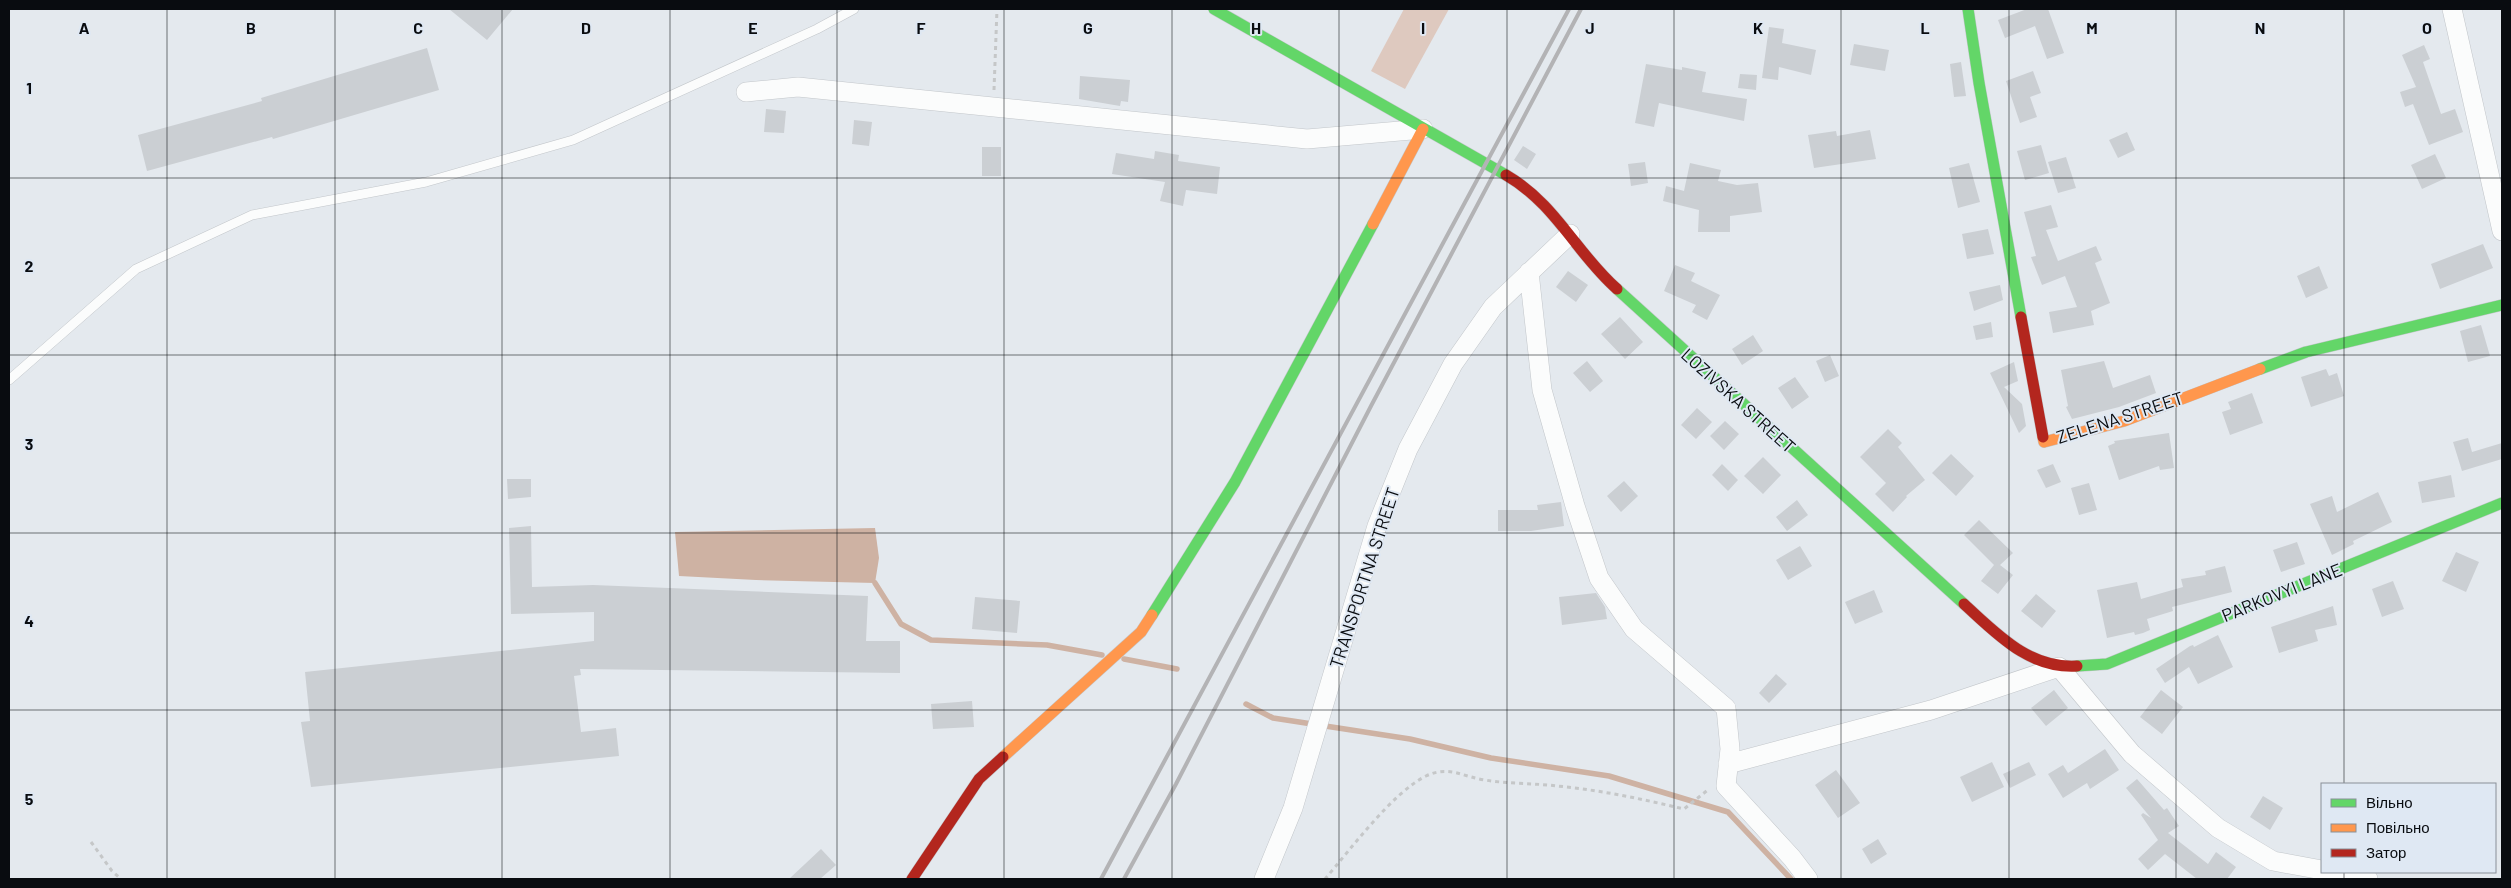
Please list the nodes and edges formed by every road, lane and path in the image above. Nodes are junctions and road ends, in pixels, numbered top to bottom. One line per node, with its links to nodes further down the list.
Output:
1 (854, 9): 13 (lane)
2 (997, 9): 7 (path)
3 (1968, 9): 12 (main road, ZELENA STREET)
4 (2452, 9): 9 (street)
5 (1221, 10): 8 (main road, LOZIVSKA STREET)
6 (746, 92): 7 (street)
7 (994, 108): 8 (street)
8 (1423, 129): 10 (main road, LOZIVSKA STREET); 22 (main road)
9 (2502, 231)
10 (1570, 234): 11 (street, TRANSPORTNA STREET); 15 (main road, LOZIVSKA STREET)
11 (1529, 272): 16 (street); 23 (street, TRANSPORTNA STREET)
12 (2502, 305)
13 (9, 380)
14 (2502, 503): 15 (main road, PARKOVYI LANE)
15 (2059, 667): 16 (street); 18 (street)
16 (1728, 771): 24 (path); 25 (street)
17 (91, 842): 21 (path)
18 (2321, 870)
19 (2334, 873): 20 (street)
20 (2356, 878)
21 (121, 879)
22 (912, 879)
23 (1264, 879)
24 (1326, 879)
25 (1808, 879)

